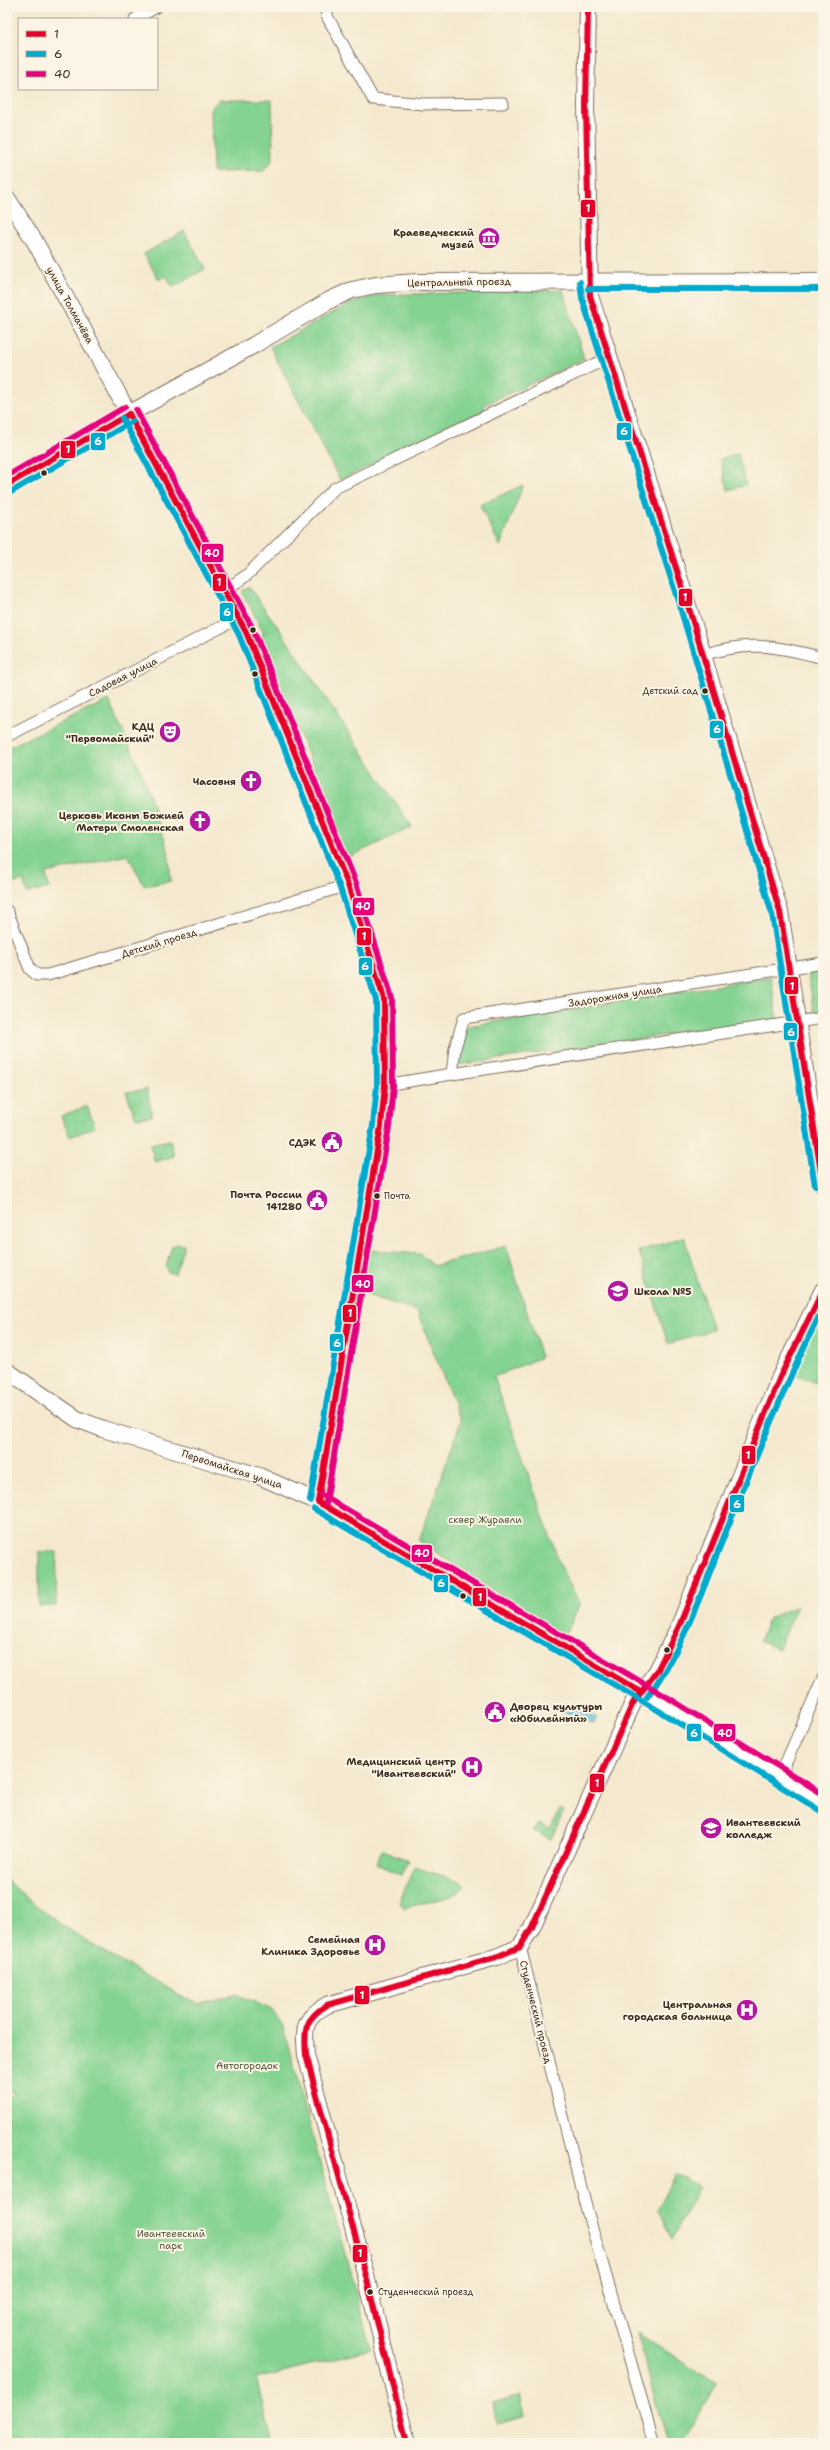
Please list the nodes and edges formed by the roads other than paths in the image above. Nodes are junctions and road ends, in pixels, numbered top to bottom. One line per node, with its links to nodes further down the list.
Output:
1 (156, 7): 4 (street)
2 (325, 7): 5 (street)
3 (588, 7): 7 (street)
4 (137, 18)
5 (502, 103)
6 (7, 198): 10 (street, улица Толмачёва)
7 (588, 281): 8 (street, Центральный проезд); 9 (street); 10 (street, Центральный проезд)
8 (823, 281)
9 (610, 357): 12 (street); 14 (street)
10 (129, 414): 11 (street, Центральный проезд); 12 (street, улица Толмачёва)
11 (7, 485)
12 (224, 591): 13 (street, улица Толмачёва)
13 (239, 618): 16 (street, Садовая улица); 17 (street, улица Толмачёва)
14 (702, 655): 15 (street); 20 (street)
15 (823, 658)
16 (7, 736)
17 (348, 885): 18 (street, Детский проезд); 24 (street, улица Толмачёва)
18 (7, 911)
19 (823, 962): 20 (street, Задорожная улица)
20 (789, 969): 22 (street); 23 (street, Задорожная улица)
21 (823, 1018): 22 (street)
22 (798, 1023): 23 (street); 25 (street)
23 (452, 1074): 24 (street)
24 (385, 1085): 28 (street, улица Толмачёва)
25 (823, 1185)
26 (823, 1290): 30 (street, Студенческий проезд)
27 (7, 1371): 28 (street, Первомайская улица)
28 (318, 1502): 30 (street, Первомайская улица)
29 (823, 1678): 31 (street)
30 (642, 1692): 31 (street, Первомайская улица); 33 (street, Студенческий проезд)
31 (780, 1776): 32 (street, Первомайская улица)
32 (823, 1803)
33 (520, 1947): 34 (street); 35 (street, Студенческий проезд)
34 (407, 2443)
35 (654, 2443)

